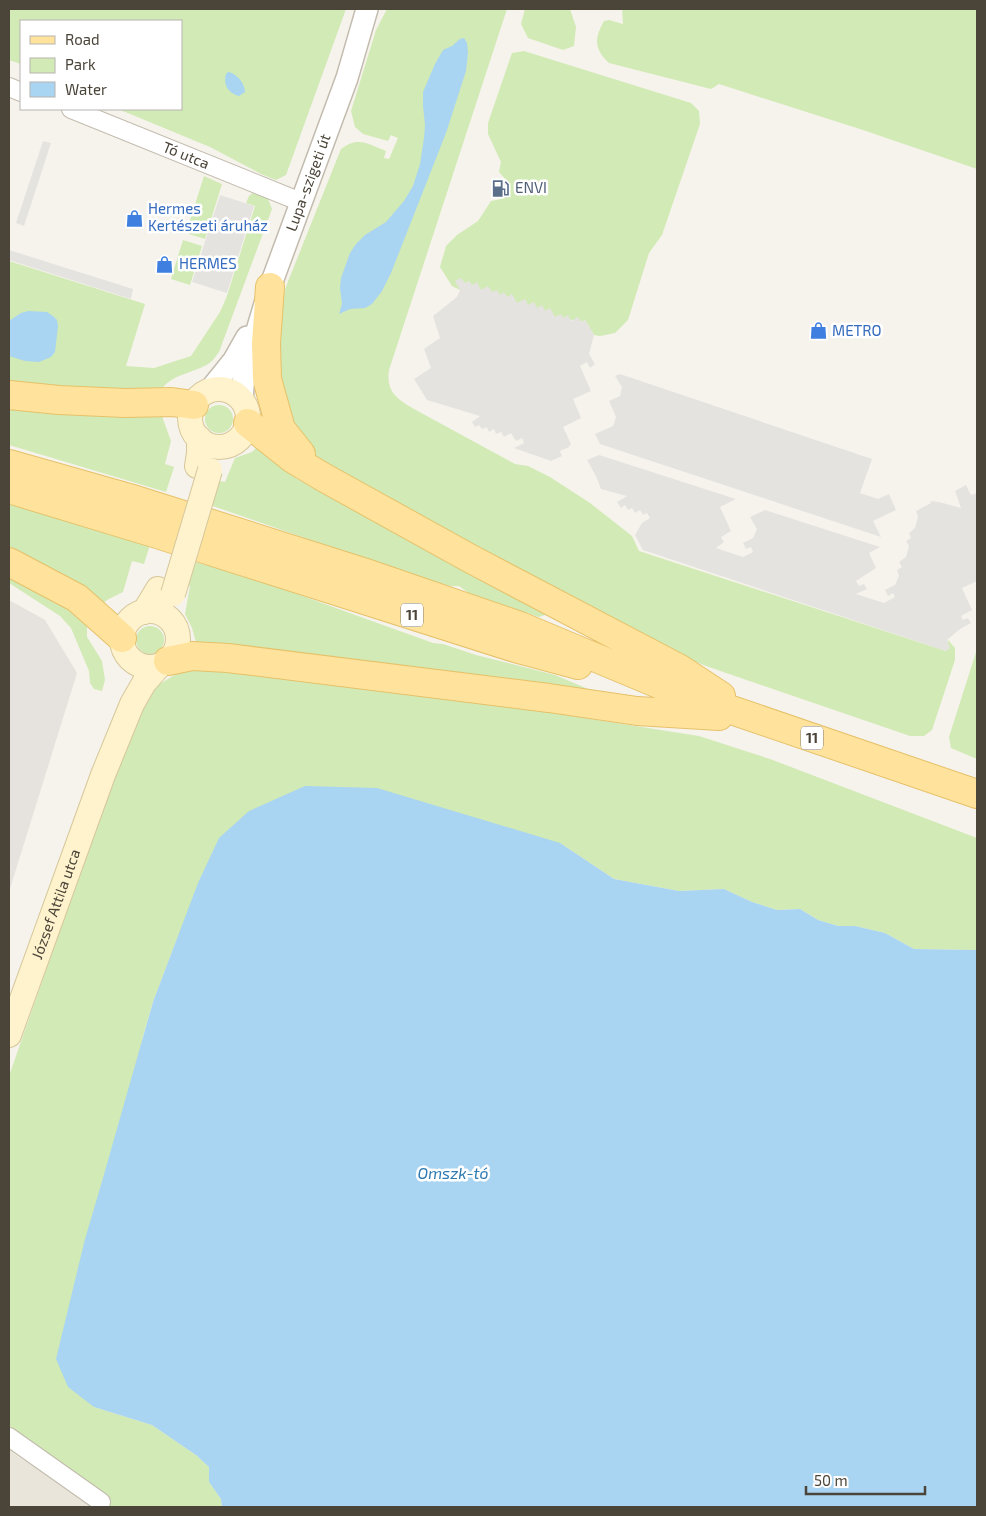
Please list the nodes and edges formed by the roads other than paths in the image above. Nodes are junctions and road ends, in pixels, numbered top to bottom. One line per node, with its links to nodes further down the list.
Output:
1 (367, 9): 3 (street, Lupa-szigeti út)
2 (380, 9): 3 (street, Lupa-szigeti út)
3 (347, 78): 5 (street, Lupa-szigeti út)
4 (73, 110): 5 (street, Tó utca)
5 (301, 202): 6 (street, Lupa-szigeti út)
6 (270, 287): 8 (street, Lupa-szigeti út); 9 (street, Lupa-szigeti út); 14 (main road)
7 (9, 395): 8 (main road)
8 (201, 398): 9 (main road); 10 (main road)
9 (244, 412): 11 (main road); 14 (main road)
10 (199, 438): 11 (main road); 13 (main road)
11 (223, 447): 13 (main road)
12 (9, 464): 22 (main road, 11)
13 (204, 468): 17 (main road, bridge)
14 (323, 477): 23 (main road)
15 (9, 489): 22 (main road, 11)
16 (9, 562): 20 (main road)
17 (165, 592): 18 (main road); 19 (main road)
18 (144, 612): 19 (main road); 20 (main road)
19 (172, 621): 21 (main road)
20 (123, 645): 21 (main road); 24 (main road, József Attila utca)
21 (164, 664): 23 (main road); 24 (main road, József Attila utca)
22 (673, 690): 23 (main road, 11)
23 (756, 718): 25 (main road, 11)
24 (103, 775): 26 (main road, József Attila utca)
25 (977, 794)
26 (9, 1035)
27 (9, 1437): 28 (street)
28 (101, 1502)

